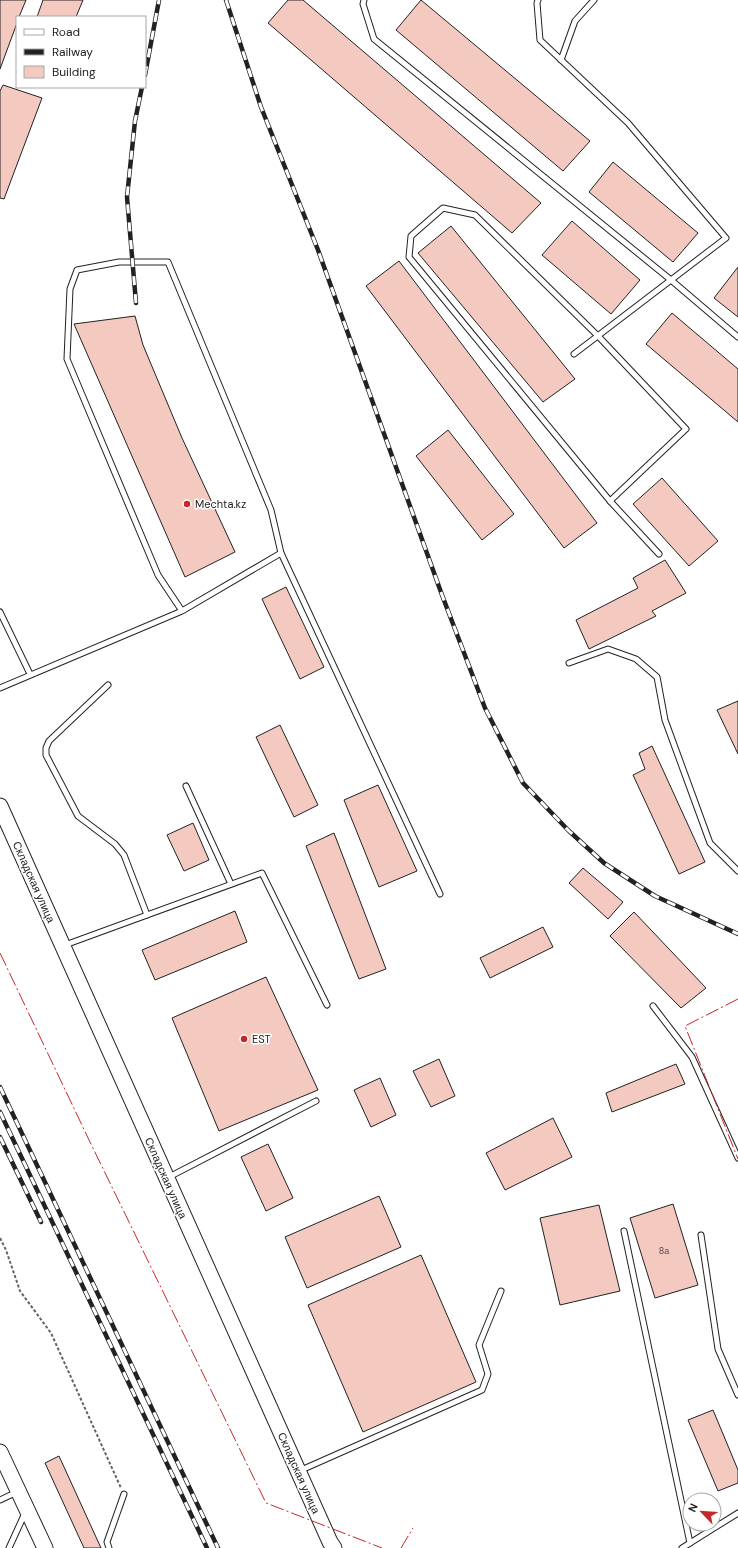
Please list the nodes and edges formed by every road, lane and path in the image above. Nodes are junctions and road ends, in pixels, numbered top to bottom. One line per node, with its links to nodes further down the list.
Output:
1 (364, 0): 5 (lane)
2 (538, 0): 4 (lane)
3 (594, 0): 4 (lane)
4 (561, 60): 5 (lane)
5 (671, 280): 6 (lane); 7 (lane)
6 (598, 336): 8 (lane); 9 (lane); 9 (lane)
7 (738, 337)
8 (574, 354)
9 (610, 501): 11 (lane)
10 (281, 553): 12 (lane); 12 (lane); 22 (lane)
11 (659, 554)
12 (182, 611): 15 (lane)
13 (0, 612): 15 (lane)
14 (570, 663): 20 (lane)
15 (30, 674): 17 (lane)
16 (108, 684): 23 (lane)
17 (0, 688)
18 (186, 786): 21 (lane)
19 (0, 806): 24 (main road, Складская улица)
20 (738, 871)
21 (231, 884): 23 (lane); 25 (lane)
22 (440, 894)
23 (147, 915): 24 (lane)
24 (62, 946): 29 (main road, Складская улица)
25 (327, 1005)
26 (653, 1006): 28 (lane)
27 (316, 1101): 29 (lane)
28 (738, 1158)
29 (166, 1179): 36 (main road, Складская улица)
30 (624, 1231): 42 (lane)
31 (701, 1235): 34 (lane)
32 (0, 1238): 38 (path)
33 (501, 1291): 36 (lane)
34 (738, 1395)
35 (0, 1452): 37 (main road)
36 (298, 1472): 46 (main road, Складская улица)
37 (18, 1491): 39 (lane); 40 (main road)
38 (124, 1494): 45 (lane)
39 (0, 1500)
40 (26, 1509): 43 (lane); 44 (main road)
41 (738, 1513): 42 (lane)
42 (690, 1543): 47 (lane)
43 (8, 1548)
44 (45, 1548)
45 (109, 1548)
46 (334, 1548)
47 (682, 1548)

